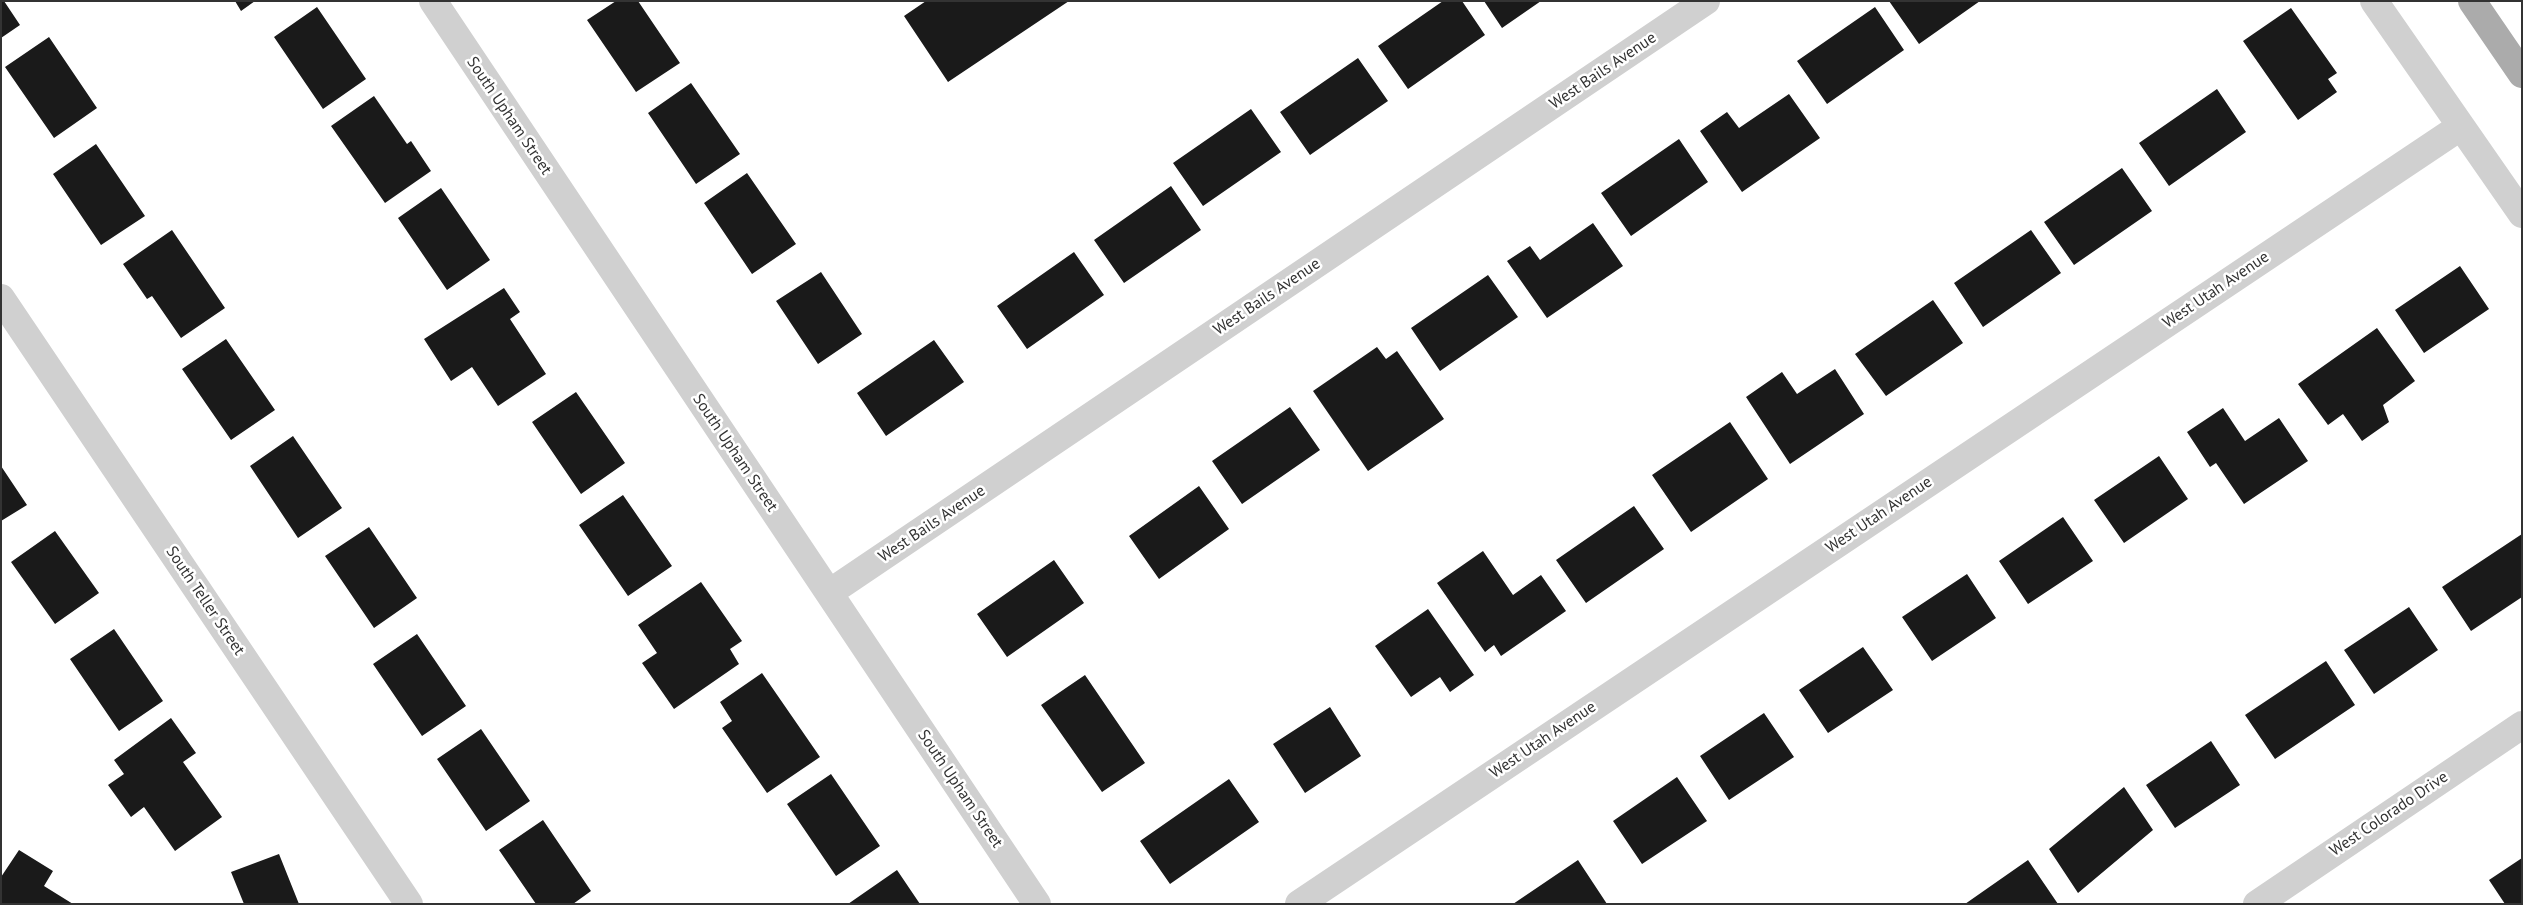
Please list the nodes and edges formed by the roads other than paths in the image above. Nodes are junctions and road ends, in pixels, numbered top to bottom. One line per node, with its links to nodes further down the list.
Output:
1 (433, 1): 9 (street, South Upham Street)
2 (1706, 1): 9 (street, West Bails Avenue)
3 (2374, 1): 6 (street)
4 (2472, 1): 5 (main road)
5 (2522, 74)
6 (2460, 127): 7 (street); 13 (street, West Utah Avenue)
7 (2522, 214)
8 (1, 298): 11 (street, South Teller Street)
9 (829, 593): 12 (street, South Upham Street)
10 (2522, 725): 14 (street, West Colorado Drive)
11 (409, 904)
12 (1037, 904)
13 (1299, 904)
14 (2257, 904)

